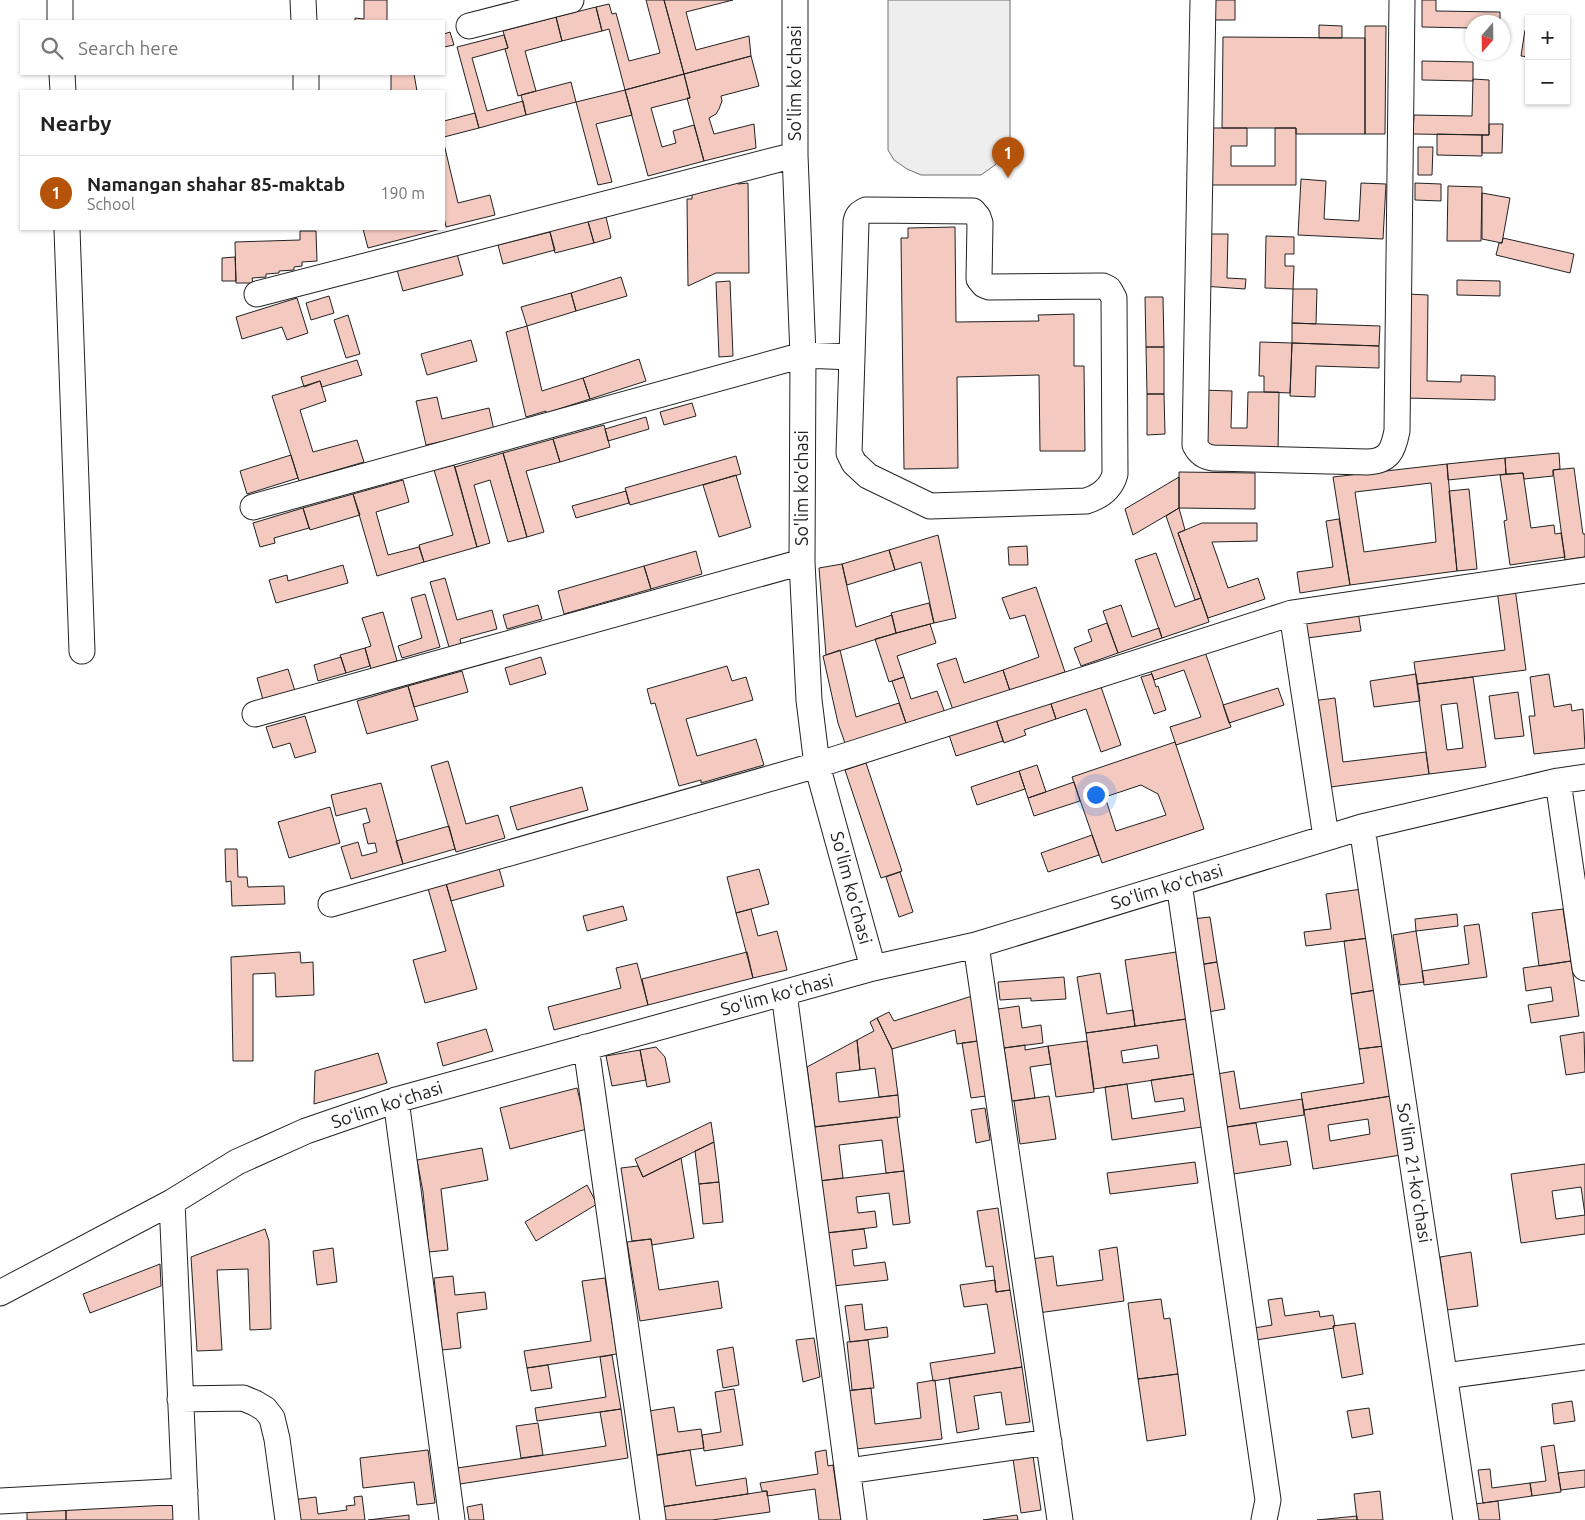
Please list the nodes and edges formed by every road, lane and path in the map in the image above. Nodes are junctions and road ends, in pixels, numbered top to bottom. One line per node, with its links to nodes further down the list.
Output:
1 (60, 0): 7 (street)
2 (303, 0): 8 (street)
3 (572, 0): 9 (street)
4 (795, 0): 14 (street, So'lim ko'chasi)
5 (1202, 0): 6 (street)
6 (1402, 0)
7 (60, 20)
8 (304, 20)
9 (469, 26)
10 (62, 75): 12 (street)
11 (306, 75): 13 (street)
12 (63, 90)
13 (306, 90)
14 (795, 155): 16 (street); 17 (street, So'lim ko'chasi)
15 (67, 230): 23 (street)
16 (257, 294)
17 (803, 355): 18 (street); 19 (street); 20 (street, So'lim ko'chasi)
18 (852, 357): 18 (street)
19 (253, 507)
20 (802, 562): 24 (street); 25 (street, So'lim ko'chasi)
21 (1585, 570): 22 (street)
22 (1292, 613): 25 (street); 29 (street)
23 (82, 651)
24 (255, 714)
25 (817, 764): 31 (street); 33 (street, So'lim ko'chasi)
26 (1585, 777): 27 (street, Soʻlim koʻchasi)
27 (1558, 781): 28 (street, Soʻlim koʻchasi); 34 (street)
28 (1362, 826): 29 (street, Soʻlim koʻchasi); 41 (street, Soʻlim 21-koʻchasi)
29 (1326, 837): 30 (street, Soʻlim koʻchasi)
30 (1179, 883): 32 (street, Soʻlim koʻchasi); 53 (street)
31 (331, 904)
32 (976, 945): 33 (street, Soʻlim koʻchasi); 43 (street)
33 (873, 968): 35 (street, Soʻlim koʻchasi)
34 (1585, 968)
35 (784, 993): 36 (street, Soʻlim koʻchasi); 44 (street)
36 (586, 1047): 37 (street, Soʻlim koʻchasi); 50 (street)
37 (396, 1100): 38 (street, Soʻlim koʻchasi); 49 (street)
38 (172, 1202): 39 (street, Soʻlim koʻchasi); 42 (street)
39 (0, 1293)
40 (1585, 1356): 41 (street)
41 (1445, 1376): 54 (street, Soʻlim 21-koʻchasi)
42 (180, 1399): 45 (street); 48 (street)
43 (1049, 1442): 44 (street); 52 (street)
44 (848, 1470): 51 (street)
45 (185, 1491): 46 (street); 47 (street)
46 (0, 1501)
47 (186, 1520)
48 (288, 1520)
49 (452, 1520)
50 (653, 1520)
51 (854, 1520)
52 (1060, 1520)
53 (1264, 1520)
54 (1466, 1520)

